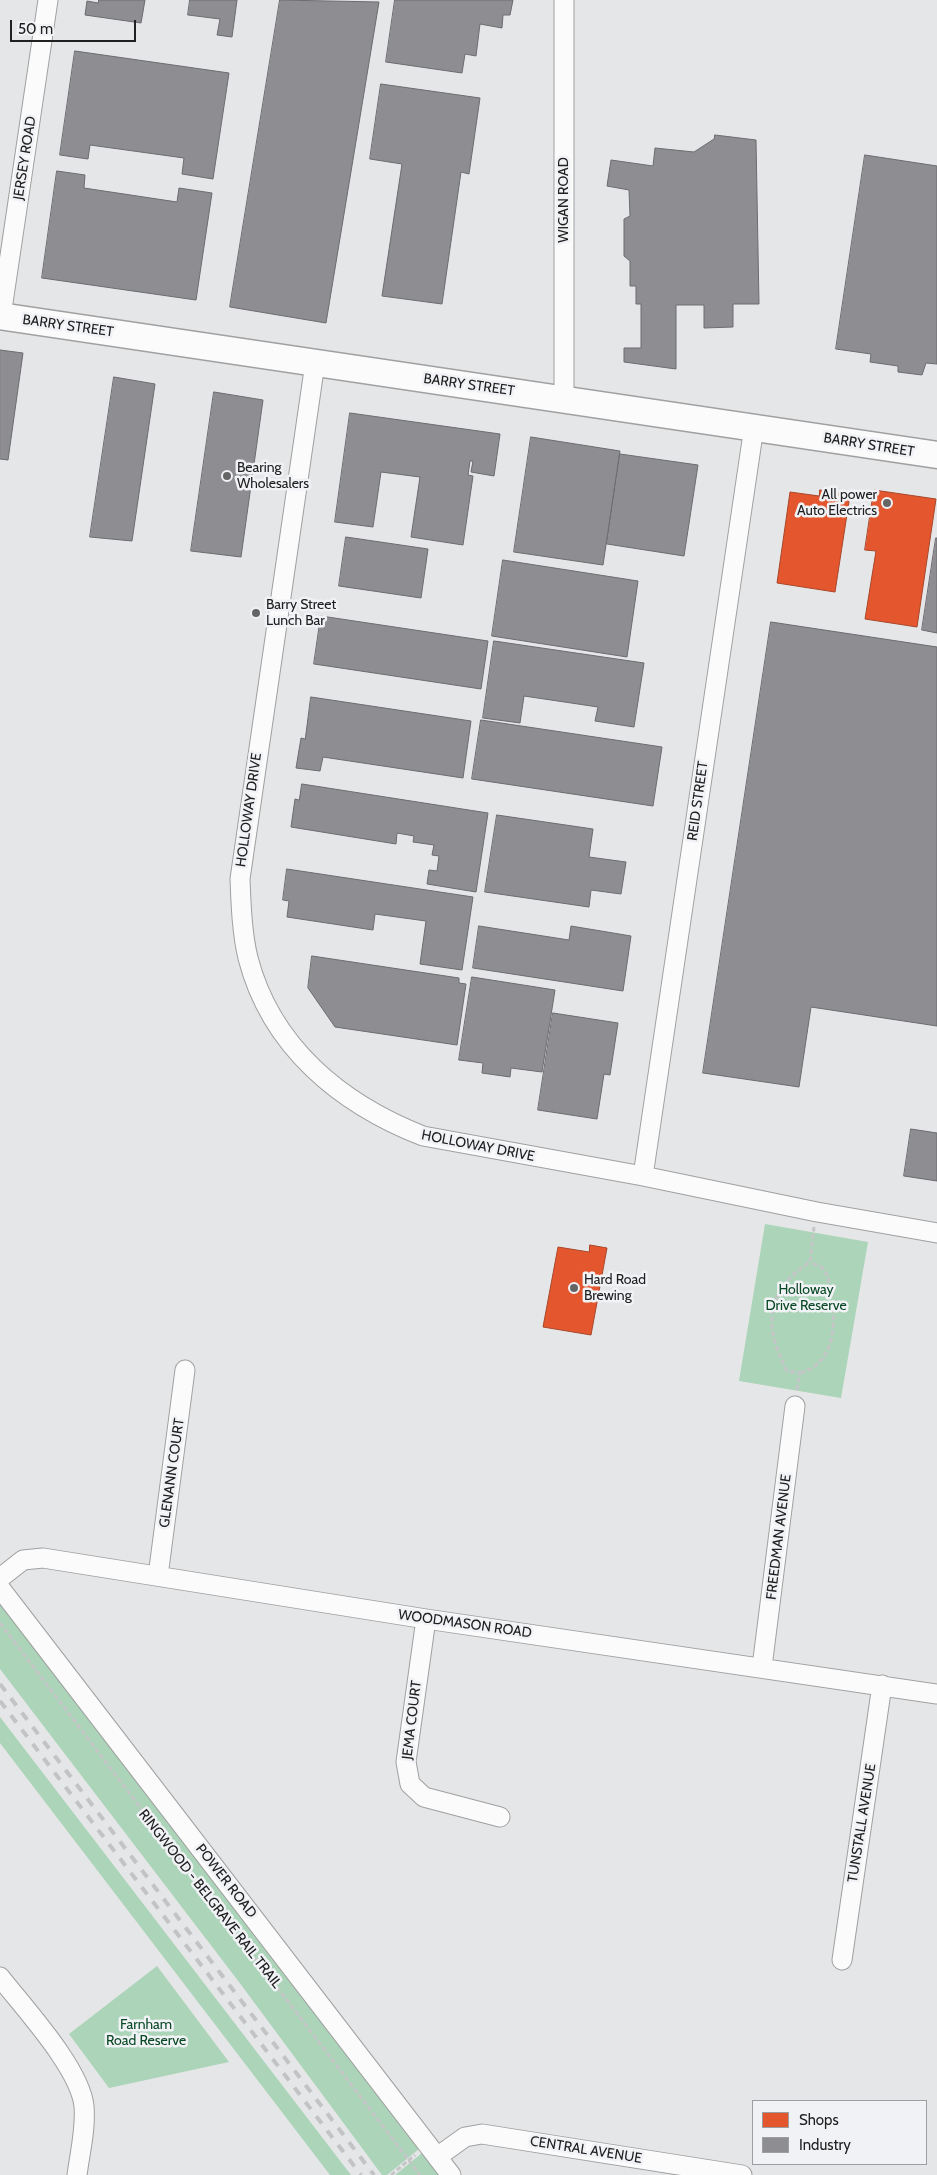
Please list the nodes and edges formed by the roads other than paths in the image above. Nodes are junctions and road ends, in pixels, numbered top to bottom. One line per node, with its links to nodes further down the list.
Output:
1 (48, 0): 3 (street, JERSEY ROAD)
2 (564, 0): 5 (street, WIGAN ROAD)
3 (0, 316): 4 (main road, BARRY STREET)
4 (315, 363): 5 (main road, BARRY STREET); 8 (street, HOLLOWAY DRIVE)
5 (564, 399): 6 (main road, BARRY STREET)
6 (754, 427): 7 (main road, BARRY STREET); 8 (street, REID STREET)
7 (937, 455)
8 (643, 1176): 9 (street, HOLLOWAY DRIVE)
9 (937, 1233)
10 (185, 1370): 12 (street, GLENANN COURT)
11 (795, 1406): 16 (street, FREEDMAN AVENUE)
12 (158, 1576): 13 (street, WOODMASON ROAD); 15 (street, WOODMASON ROAD)
13 (0, 1578)
14 (0, 1588): 22 (street, POWER ROAD)
15 (426, 1619): 16 (street, WOODMASON ROAD); 19 (street, JEMA COURT)
16 (762, 1667): 17 (street, WOODMASON ROAD)
17 (882, 1686): 18 (street, WOODMASON ROAD); 20 (street, TUNSTALL AVENUE)
18 (937, 1694)
19 (500, 1817)
20 (842, 1960)
21 (0, 1977): 23 (street)
22 (437, 2157): 24 (street, POWER ROAD); 25 (street, CENTRAL AVENUE)
23 (77, 2175)
24 (451, 2175)
25 (742, 2175)

